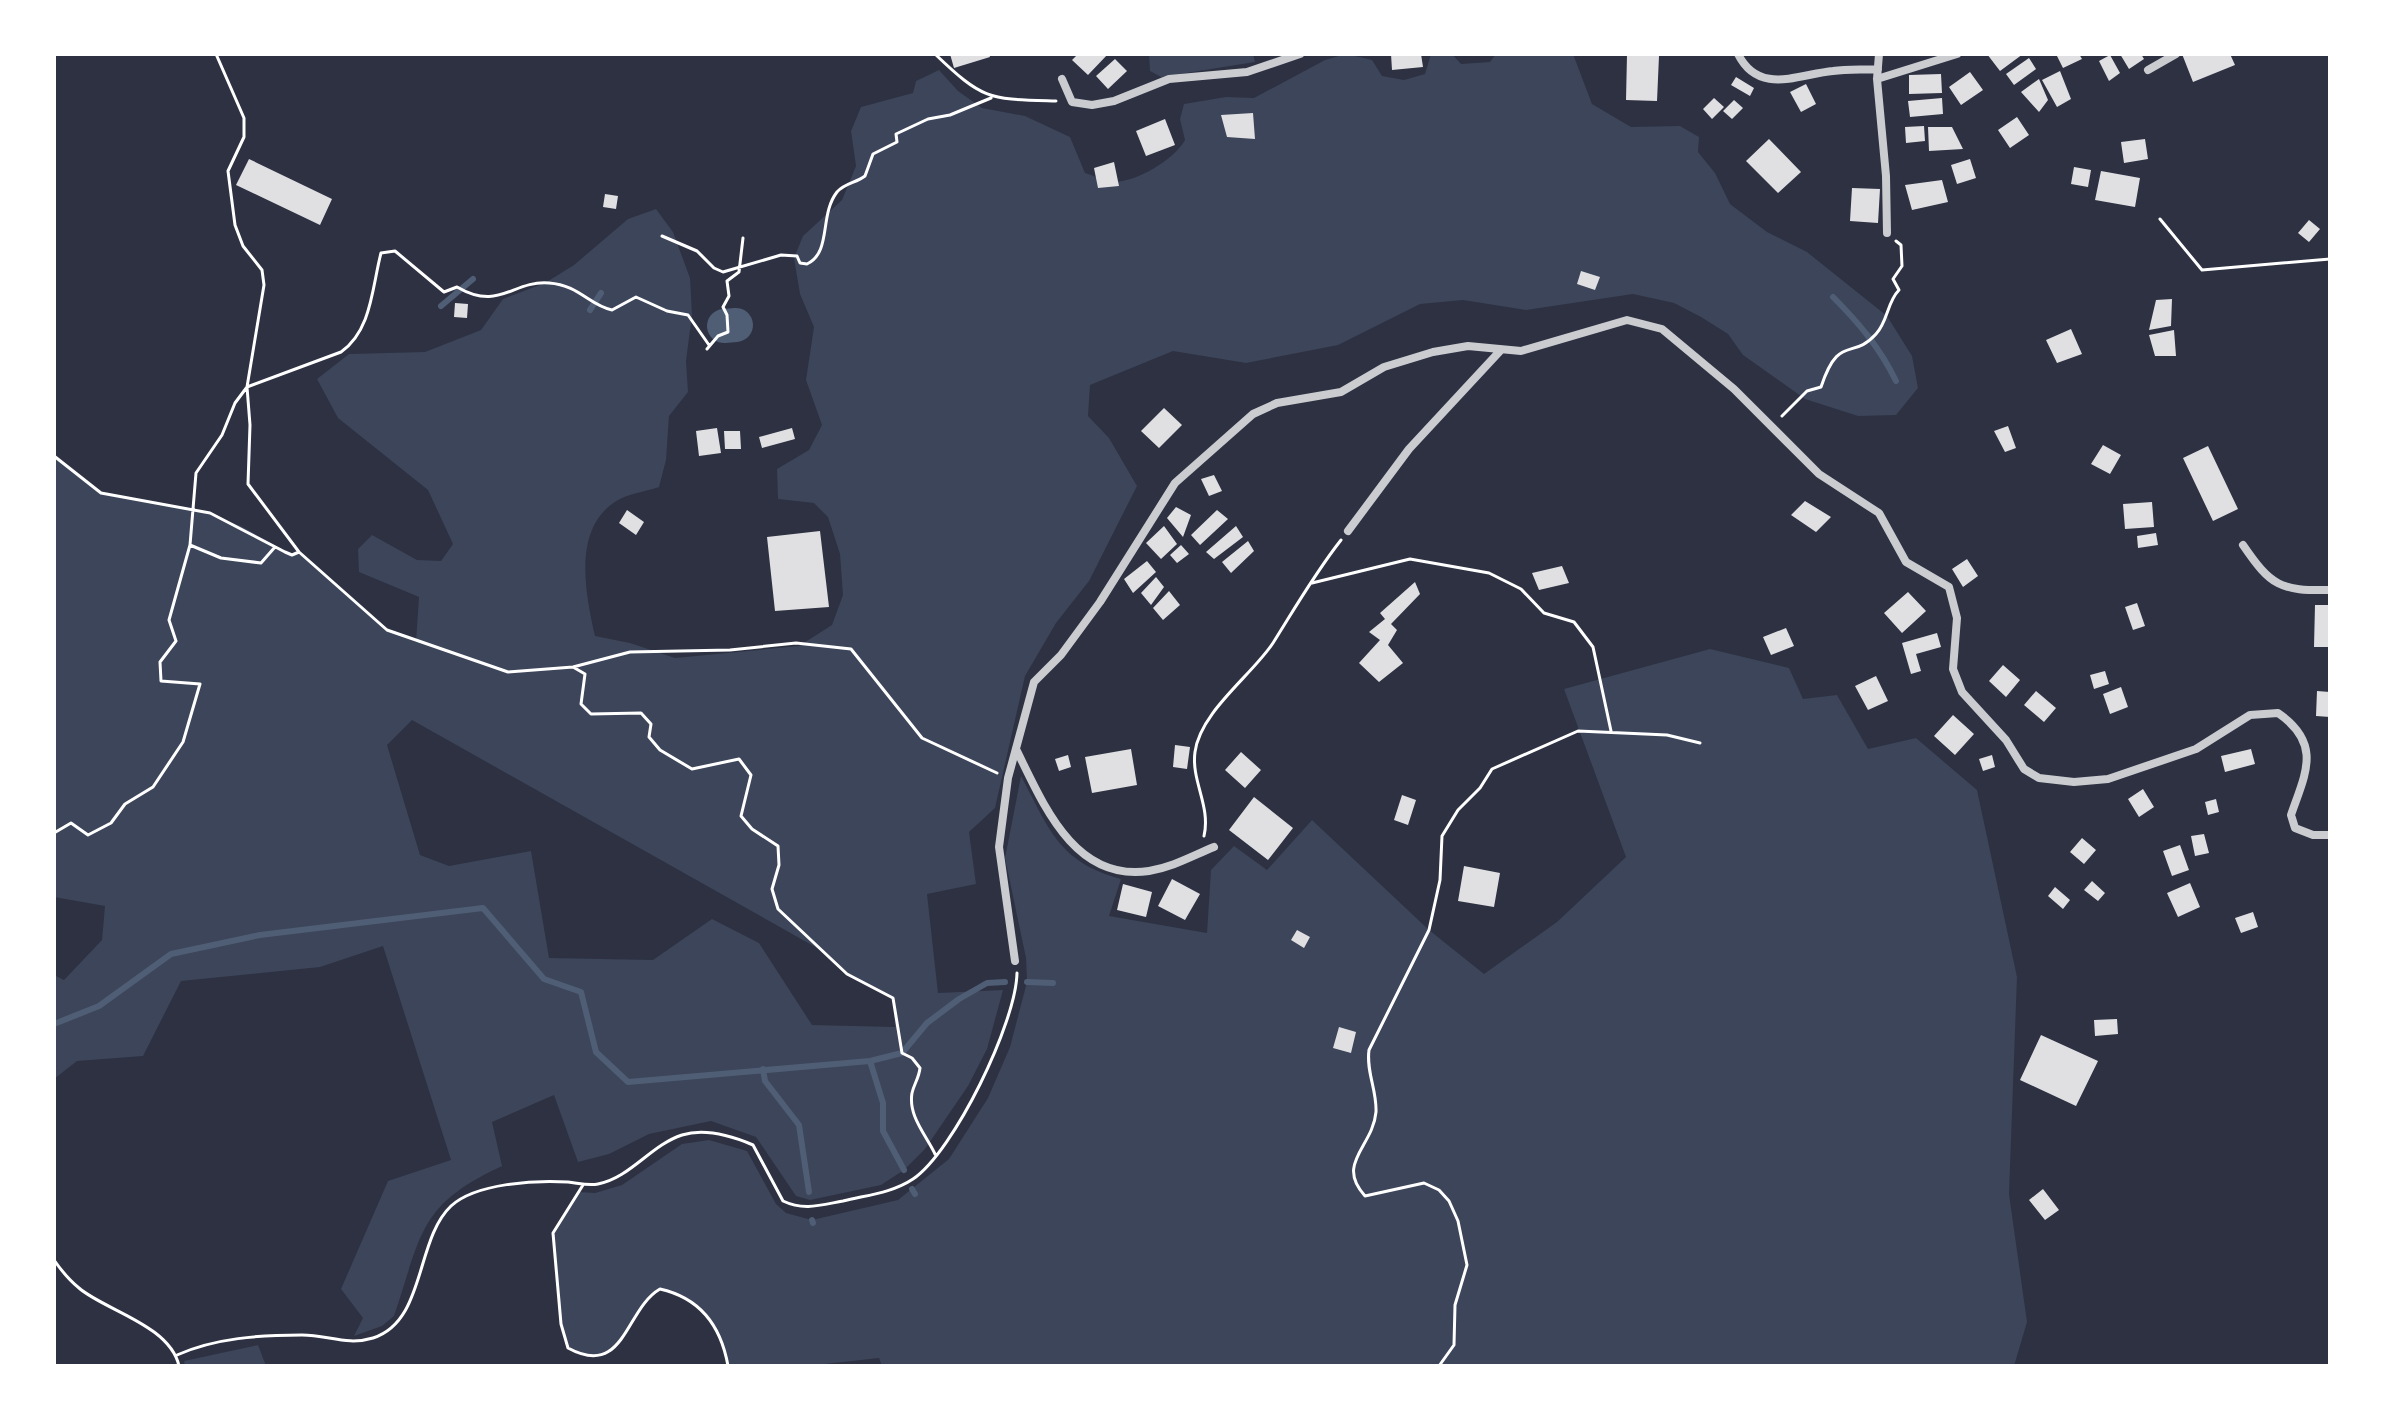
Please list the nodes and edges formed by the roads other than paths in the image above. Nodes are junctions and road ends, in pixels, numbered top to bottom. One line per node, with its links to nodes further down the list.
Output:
1 (1300, 54): 8 (street)
2 (1738, 54): 6 (street)
3 (1879, 54): 6 (street)
4 (1957, 54): 9 (street)
5 (2176, 54): 7 (street)
6 (1878, 69): 9 (street)
7 (2148, 70)
8 (1062, 79)
9 (1877, 79): 10 (street)
10 (1887, 233)
11 (1500, 351): 12 (street); 15 (street); 16 (street)
12 (1348, 531)
13 (2243, 545): 14 (street)
14 (2330, 590)
15 (1016, 751): 17 (street); 18 (street)
16 (2330, 835)
17 (1214, 847)
18 (1015, 961)

